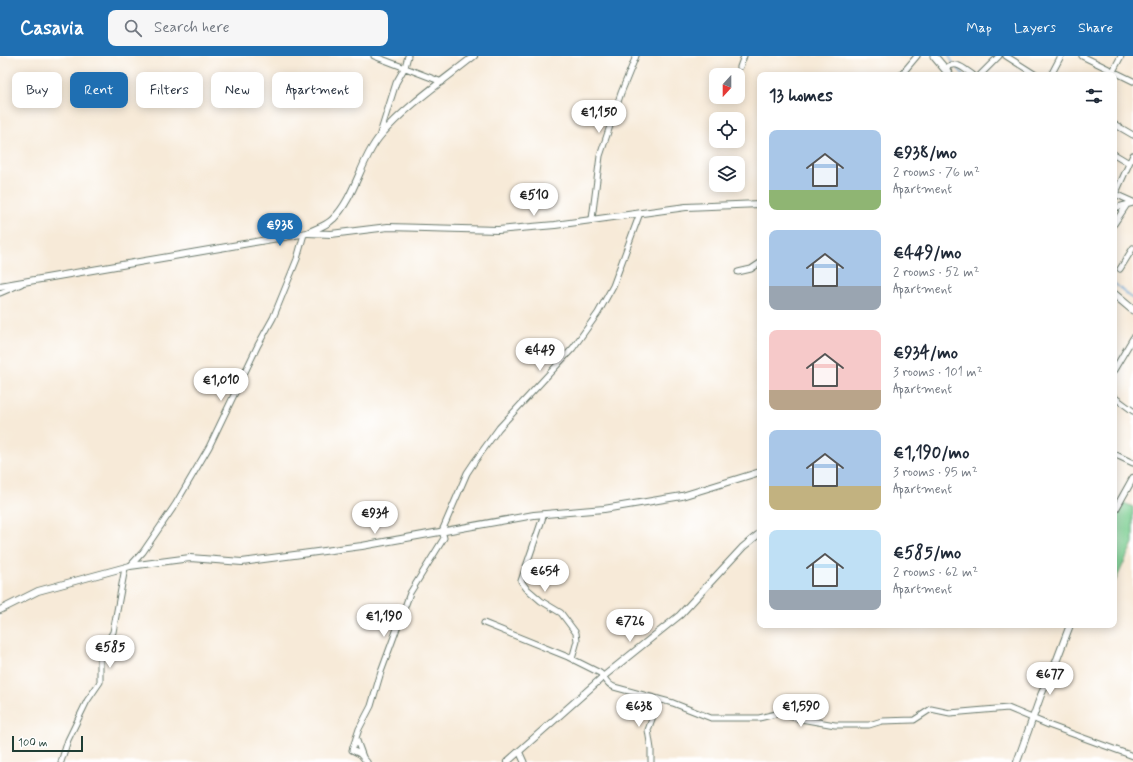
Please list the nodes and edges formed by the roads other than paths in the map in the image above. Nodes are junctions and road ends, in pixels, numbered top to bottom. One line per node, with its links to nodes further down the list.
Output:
1 (374, 56): 13 (street)
2 (408, 56): 13 (street)
3 (474, 56): 25 (street)
4 (636, 56): 39 (street)
5 (744, 56): 14 (street)
6 (917, 56): 15 (street)
7 (934, 56): 16 (main road)
8 (999, 56): 18 (street)
9 (1006, 56): 19 (street)
10 (1061, 56): 20 (street)
11 (1082, 56): 21 (street)
12 (1120, 56): 22 (street)
13 (405, 67): 25 (street); 28 (street)
14 (740, 67)
15 (904, 72)
16 (947, 72): 17 (street)
17 (969, 72)
18 (983, 72)
19 (1031, 72)
20 (1053, 72)
21 (1110, 72)
22 (1112, 72)
23 (1117, 75): 24 (street)
24 (1133, 81)
25 (442, 82): 28 (street)
26 (1117, 126): 27 (street)
27 (1133, 135)
28 (379, 138): 41 (street)
29 (1133, 155): 31 (street)
30 (1117, 156): 31 (street)
31 (1129, 163): 32 (street)
32 (1117, 191)
33 (1117, 197): 34 (street)
34 (1133, 203): 36 (street)
35 (757, 204): 38 (street)
36 (1126, 206): 37 (street); 40 (street)
37 (1117, 208)
38 (640, 213): 39 (street); 61 (street)
39 (592, 219): 41 (street)
40 (1117, 220)
41 (305, 234): 46 (street); 63 (street)
42 (1133, 248): 44 (street)
43 (757, 265): 45 (street)
44 (1120, 269)
45 (738, 272)
46 (24, 282): 47 (street); 48 (street)
47 (0, 286)
48 (0, 294)
49 (1117, 298): 50 (main road)
50 (1133, 310)
51 (1133, 338): 52 (street)
52 (1117, 365)
53 (1117, 400): 54 (street)
54 (1133, 411)
55 (1117, 455): 56 (street)
56 (1133, 463)
57 (757, 473): 60 (street)
58 (1133, 478): 59 (street)
59 (1117, 507)
60 (544, 514): 61 (street); 67 (street)
61 (442, 531): 63 (street); 73 (street)
62 (757, 535): 68 (street)
63 (128, 567): 64 (street); 74 (street)
64 (0, 610)
65 (484, 623): 67 (street)
66 (1069, 628): 70 (street)
67 (572, 659): 68 (street)
68 (604, 676): 69 (street); 71 (street)
69 (658, 700): 70 (street); 77 (street)
70 (1034, 718): 72 (street); 78 (street)
71 (519, 751): 75 (street); 76 (street)
72 (1133, 756)
73 (365, 760)
74 (61, 762)
75 (507, 762)
76 (524, 762)
77 (651, 762)
78 (1017, 762)

